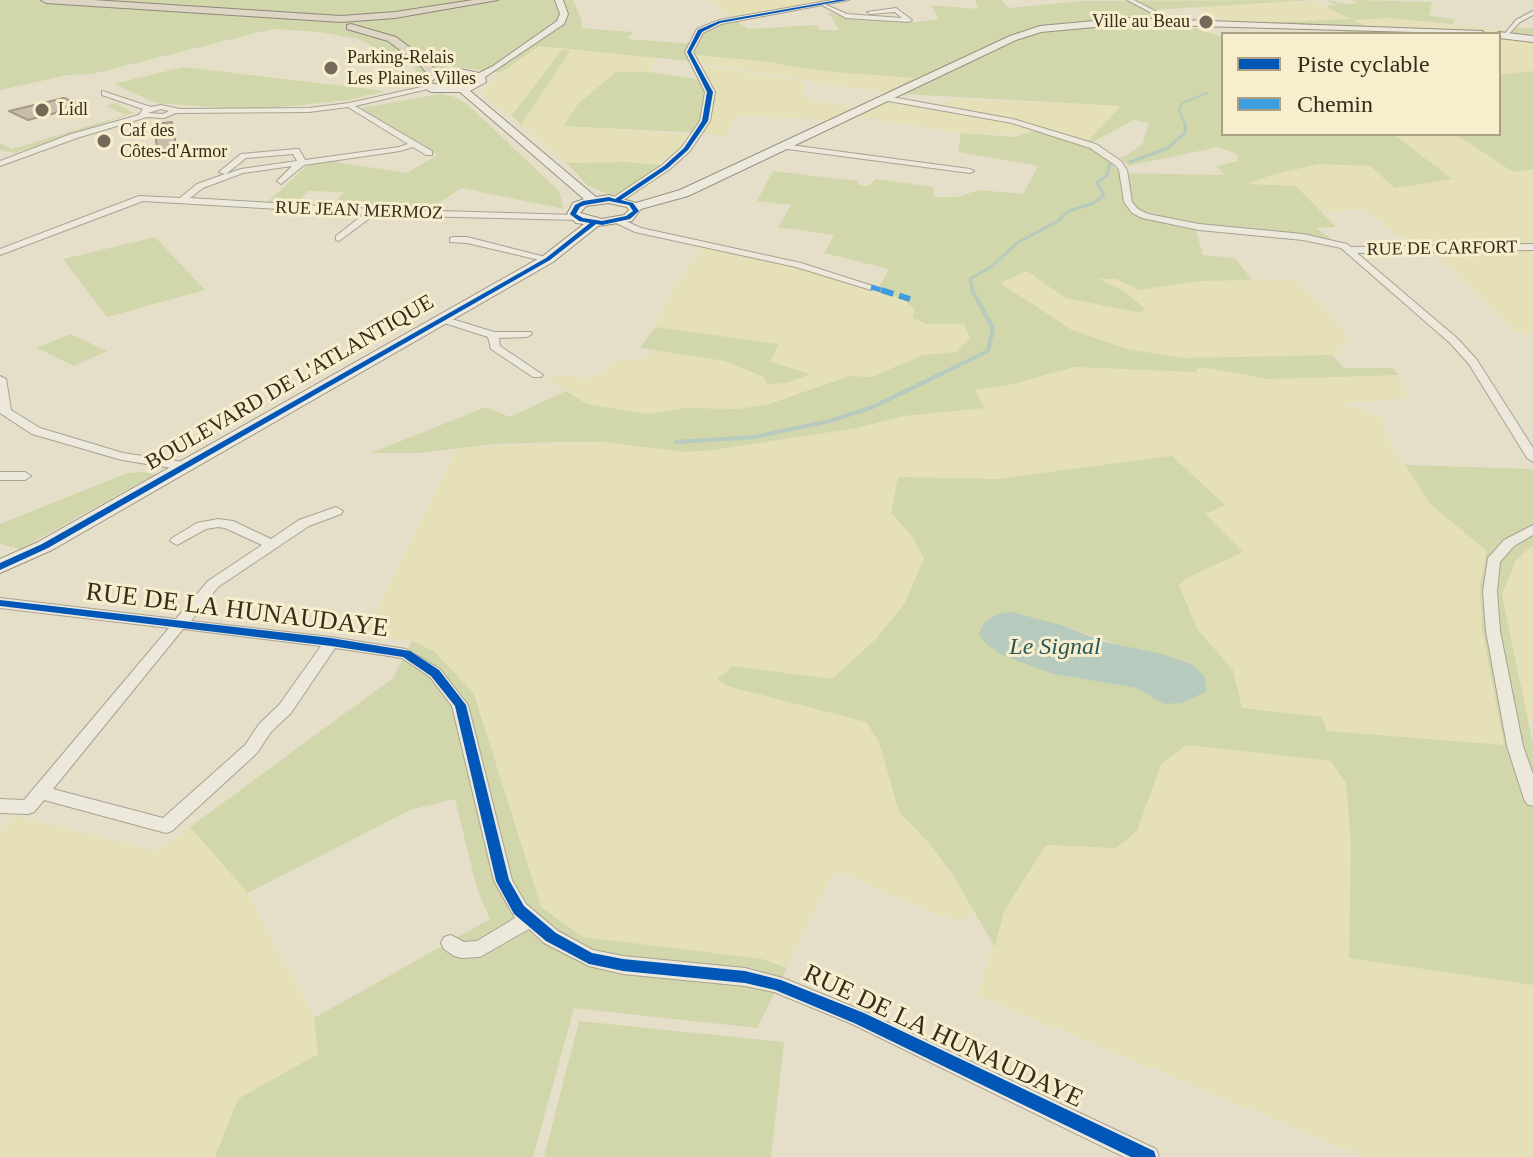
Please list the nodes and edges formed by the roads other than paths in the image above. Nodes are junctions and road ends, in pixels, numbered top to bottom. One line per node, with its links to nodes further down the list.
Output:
1 (46, 0): 8 (highway)
2 (493, 0): 8 (highway)
3 (549, 0): 6 (main road)
4 (845, 0): 7 (street)
5 (1130, 0): 11 (street)
6 (560, 4): 15 (main road)
7 (824, 4): 10 (street); 33 (street)
8 (149, 8): 17 (highway)
9 (1533, 13): 13 (street)
10 (839, 14): 10 (street)
11 (1175, 23): 12 (main road); 22 (main road)
12 (1426, 32)
13 (1502, 36): 14 (main road)
14 (1533, 39)
15 (505, 62): 16 (main road); 18 (main road)
16 (466, 73): 17 (main road); 18 (main road)
17 (433, 75): 19 (main road)
18 (480, 76): 20 (main road)
19 (426, 88): 20 (main road); 23 (street)
20 (462, 89): 34 (main road)
21 (105, 93): 24 (street)
22 (886, 98): 26 (main road); 44 (street)
23 (349, 105): 24 (street); 25 (street)
24 (147, 112): 28 (street)
25 (414, 144): 27 (street); 29 (street)
26 (783, 146): 30 (street); 36 (main road)
27 (429, 153)
28 (2, 162)
29 (302, 162): 31 (street); 31 (street); 32 (street)
30 (970, 171)
31 (223, 176): 35 (street)
32 (281, 181)
33 (618, 199): 34 (main road); 36 (main road)
34 (592, 200): 38 (main road)
35 (181, 201): 37 (street, RUE JEAN MERMOZ); 45 (street, RUE JEAN MERMOZ)
36 (635, 207): 39 (main road)
37 (372, 212): 38 (street, RUE JEAN MERMOZ); 41 (street)
38 (576, 218): 40 (main road)
39 (619, 221): 40 (main road); 47 (street)
40 (594, 223): 46 (main road, BOULEVARD DE L'ATLANTIQUE)
41 (339, 238)
42 (453, 240): 46 (street)
43 (1533, 247): 44 (street, RUE DE CARFORT)
44 (1351, 250): 53 (street)
45 (0, 252)
46 (548, 259): 48 (main road, BOULEVARD DE L'ATLANTIQUE)
47 (871, 287)
48 (442, 319): 50 (street); 54 (main road, BOULEVARD DE L'ATLANTIQUE)
49 (527, 334): 50 (street)
50 (493, 335): 51 (street)
51 (537, 375)
52 (0, 379): 54 (street)
53 (1533, 458)
54 (184, 466): 61 (main road, BOULEVARD DE L'ATLANTIQUE)
55 (0, 476): 56 (street)
56 (25, 476)
57 (336, 511): 60 (street)
58 (1533, 529): 67 (street)
59 (177, 541): 60 (street)
60 (270, 544): 64 (street)
61 (0, 569): 62 (main road)
62 (0, 583)
63 (0, 603): 64 (street, RUE DE LA HUNAUDAYE)
64 (178, 625): 65 (street, RUE DE LA HUNAUDAYE); 66 (street)
65 (331, 642): 66 (street); 69 (street, RUE DE LA HUNAUDAYE)
66 (40, 792): 68 (street)
67 (1533, 799)
68 (0, 806)
69 (528, 920): 70 (street); 71 (street, RUE DE LA HUNAUDAYE)
70 (451, 943)
71 (1148, 1157)

